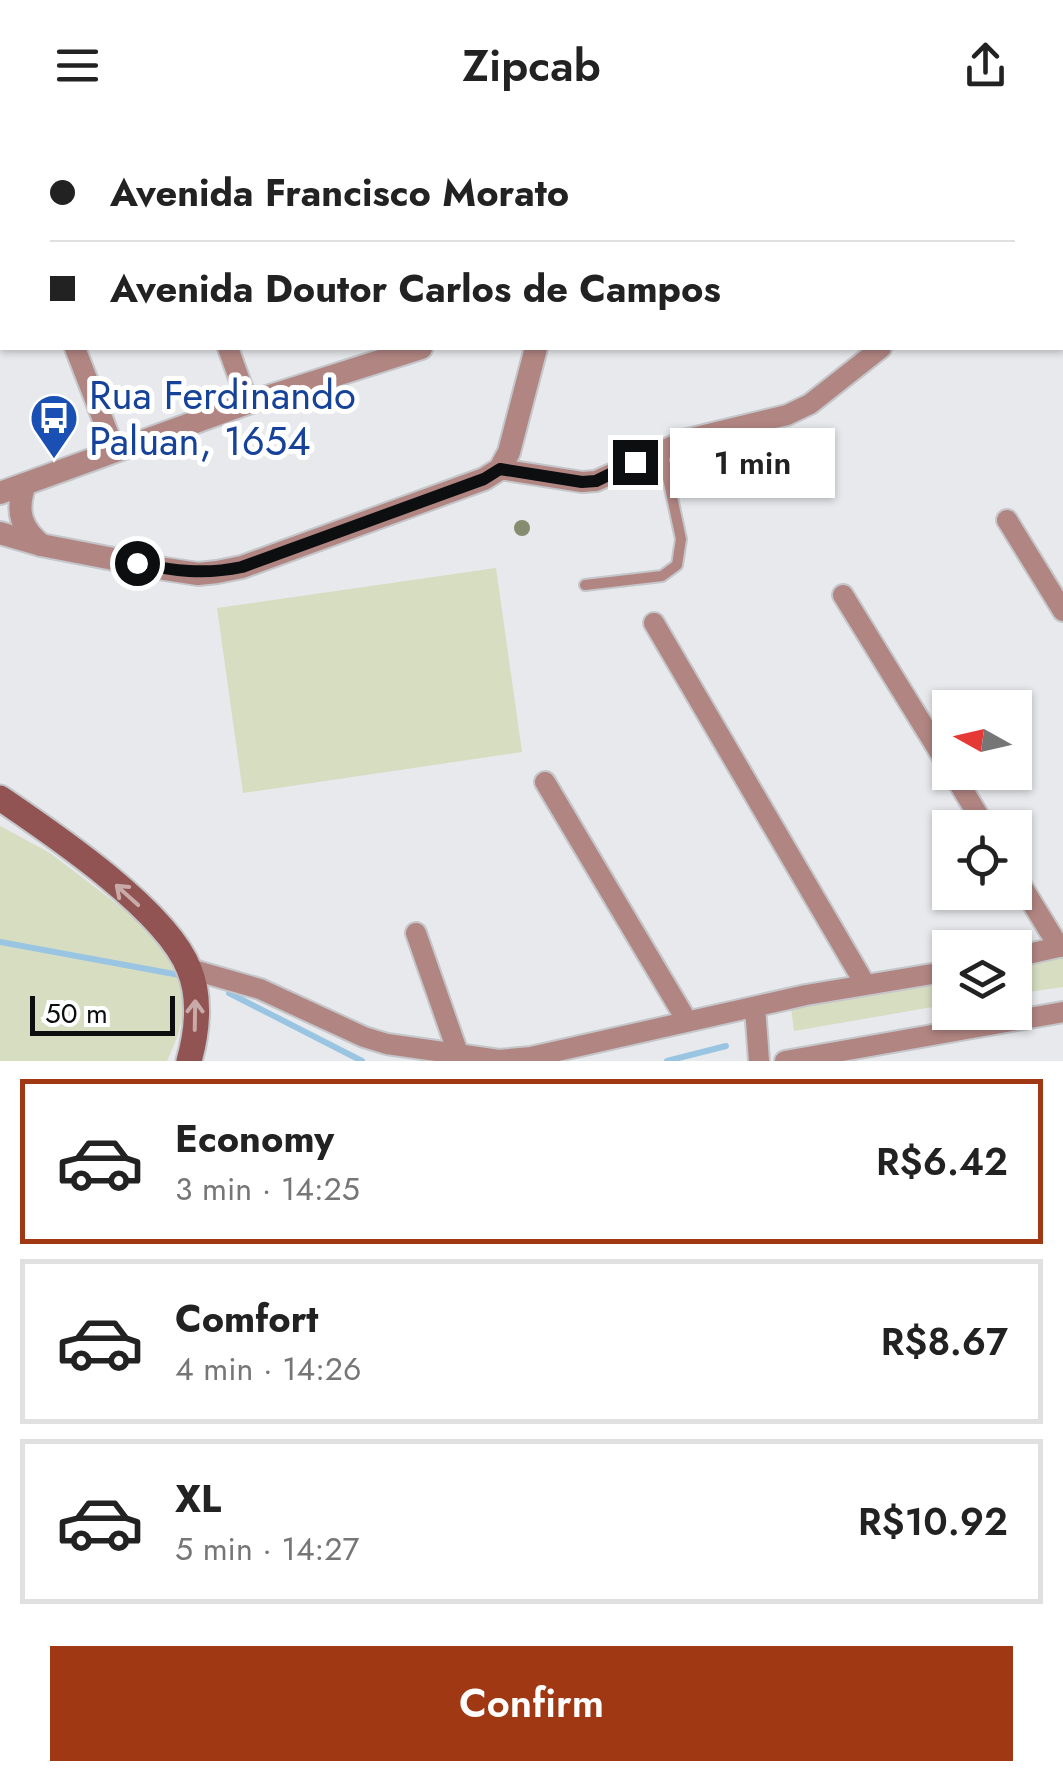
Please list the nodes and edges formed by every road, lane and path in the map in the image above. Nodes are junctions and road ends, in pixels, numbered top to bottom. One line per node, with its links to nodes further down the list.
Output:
1 (76, 350): 11 (street)
2 (229, 350): 9 (street)
3 (407, 350): 7 (street)
4 (517, 350): 8 (street)
5 (535, 350): 8 (street)
6 (878, 350): 10 (street)
7 (378, 354): 9 (street)
8 (524, 393): 12 (street)
9 (248, 403): 11 (street)
10 (662, 449): 12 (street); 18 (lane)
11 (115, 451): 13 (street)
12 (500, 469): 17 (street)
13 (24, 487): 14 (street); 17 (street)
14 (0, 493)
15 (1007, 520): 20 (street)
16 (0, 534): 17 (street)
17 (41, 545)
18 (585, 586)
19 (843, 595): 22 (street)
20 (1063, 611)
21 (654, 624): 31 (street)
22 (932, 740)
23 (545, 782): 34 (street)
24 (0, 798): 29 (main road, one-way to 24)
25 (1032, 901): 27 (street)
26 (416, 933): 35 (street)
27 (1061, 946): 28 (street)
28 (1032, 953)
29 (190, 969): 35 (street); 36 (main road, one-way to 29)
30 (932, 974): 31 (street)
31 (865, 984): 32 (street)
32 (755, 1007): 34 (street); 37 (street)
33 (1063, 1012): 38 (street)
34 (687, 1021): 35 (street)
35 (459, 1056)
36 (189, 1061)
37 (759, 1061)
38 (785, 1061)

